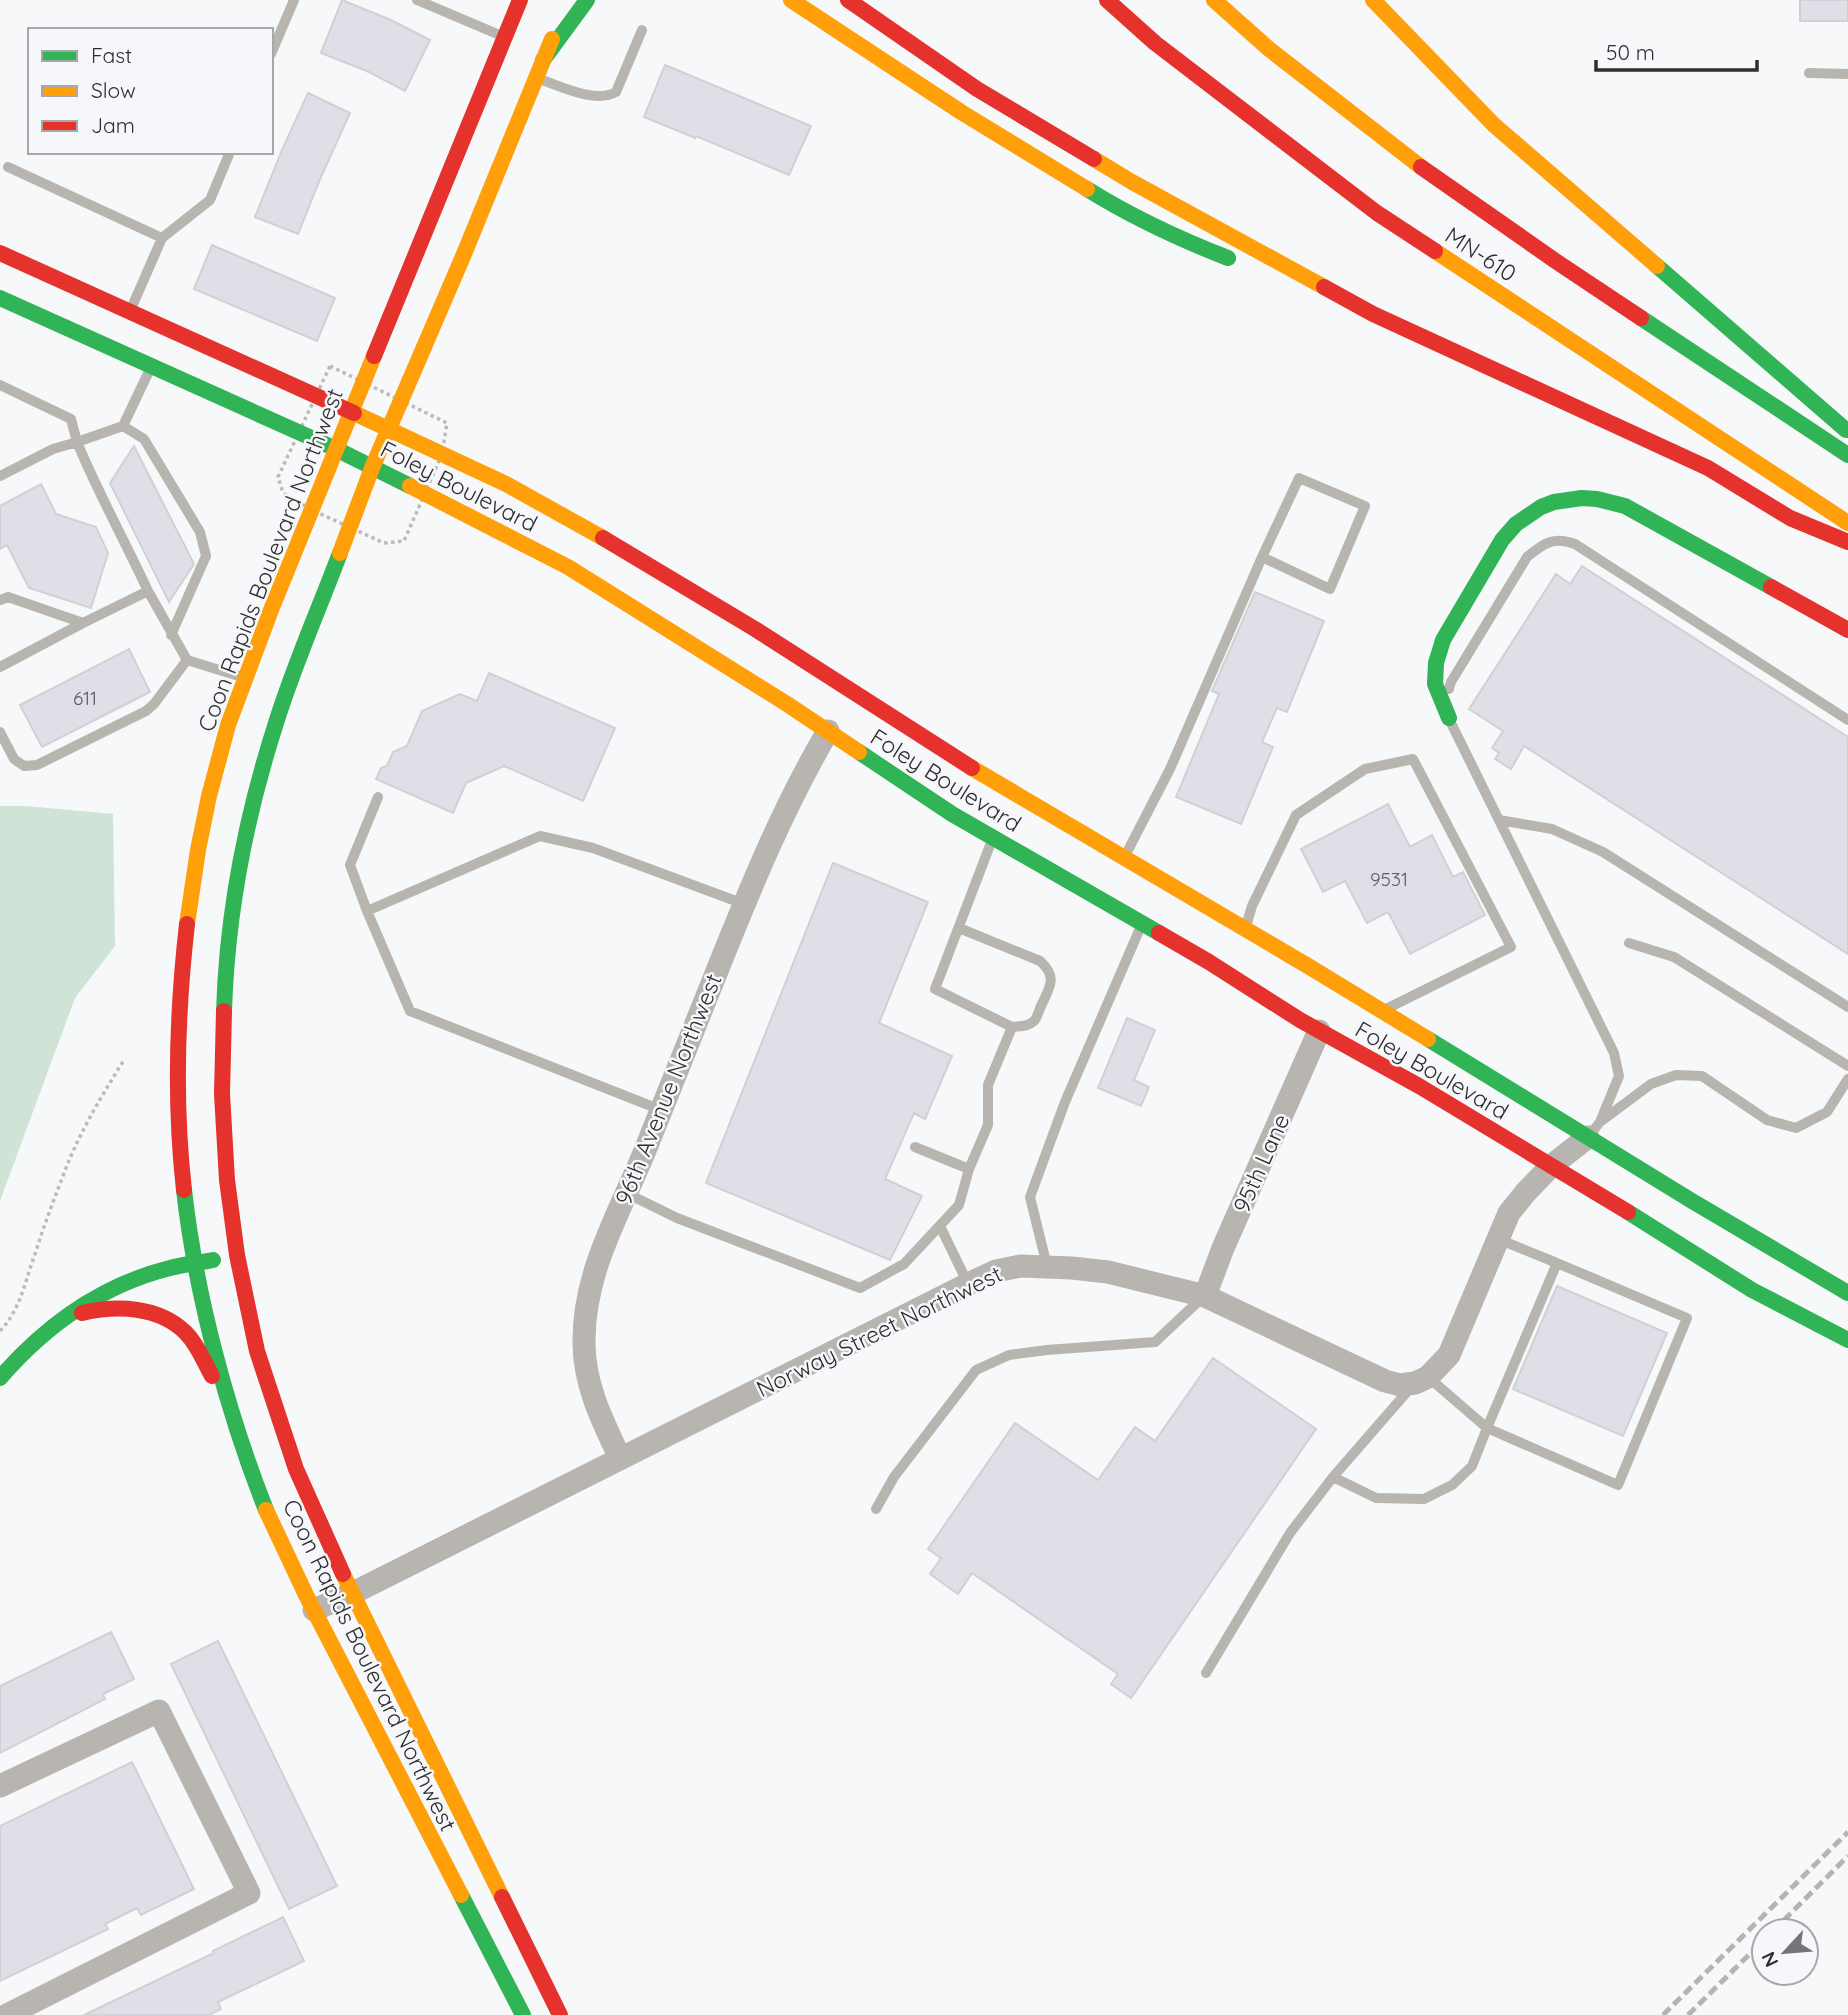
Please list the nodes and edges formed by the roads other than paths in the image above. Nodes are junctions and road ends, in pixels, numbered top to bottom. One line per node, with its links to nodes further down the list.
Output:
1 (294, 0): 13 (lane)
2 (418, 0): 12 (lane)
3 (520, 0): 12 (main road, Coon Rapids Boulevard Northwest)
4 (568, 0): 14 (main road, Coon Rapids Boulevard Northwest)
5 (587, 0): 14 (main road)
6 (791, 0): 24 (main road)
7 (848, 0): 24 (main road)
8 (1107, 0): 36 (main road, MN-610)
9 (1214, 0): 33 (main road, MN-610)
10 (1373, 0): 30 (main road)
11 (642, 30): 17 (lane)
12 (504, 37): 27 (main road, Coon Rapids Boulevard Northwest)
13 (273, 49)
14 (543, 60): 17 (main road, Coon Rapids Boulevard Northwest)
15 (1809, 73): 16 (lane)
16 (1848, 74)
17 (536, 78): 29 (main road, Coon Rapids Boulevard Northwest)
18 (229, 154): 20 (lane)
19 (8, 167): 20 (lane)
20 (162, 239): 23 (lane)
21 (0, 253): 23 (main road, Foley Boulevard)
22 (0, 298): 25 (main road, Foley Boulevard)
23 (130, 311): 27 (main road, Foley Boulevard)
24 (1373, 314): 37 (main road)
25 (152, 367): 28 (lane); 32 (main road, Foley Boulevard)
26 (0, 385): 31 (lane)
27 (351, 411): 29 (main road, Foley Boulevard); 32 (main road, Coon Rapids Boulevard Northwest)
28 (123, 426): 31 (lane); 43 (lane)
29 (389, 430): 34 (main road, Coon Rapids Boulevard Northwest); 54 (main road, Foley Boulevard)
30 (1848, 431)
31 (77, 442): 35 (lane); 39 (lane)
32 (336, 449): 34 (main road, Foley Boulevard); 46 (main road, Coon Rapids Boulevard Northwest)
33 (1848, 455)
34 (373, 468): 49 (main road, Foley Boulevard); 75 (main road, Coon Rapids Boulevard Northwest)
35 (0, 476)
36 (1848, 523)
37 (1848, 542)
38 (1262, 557): 38 (lane); 54 (lane)
39 (148, 591): 41 (lane); 43 (lane)
40 (0, 600): 41 (lane)
41 (83, 623): 45 (lane)
42 (1848, 630): 47 (main road)
43 (171, 635): 44 (lane)
44 (187, 660): 46 (lane); 50 (lane)
45 (0, 667)
46 (245, 678): 77 (main road, Coon Rapids Boulevard Northwest)
47 (1449, 718): 48 (lane); 52 (lane)
48 (1848, 720)
49 (828, 731): 53 (main road, Foley Boulevard); 55 (street, 96th Avenue Northwest)
50 (0, 732)
51 (378, 797): 56 (lane)
52 (1499, 820): 61 (lane); 68 (lane)
53 (993, 837): 57 (main road, Foley Boulevard); 58 (lane)
54 (1124, 858): 59 (main road, Foley Boulevard)
55 (744, 904): 56 (lane); 67 (street, 96th Avenue Northwest)
56 (367, 911): 67 (lane)
57 (1142, 923): 64 (main road, Foley Boulevard); 78 (lane)
58 (959, 928): 63 (lane); 63 (lane)
59 (1245, 929): 62 (main road, Foley Boulevard); 62 (lane)
60 (1629, 943): 65 (lane)
61 (1848, 1007)
62 (1382, 1011): 68 (main road, Foley Boulevard)
63 (1012, 1027): 71 (lane)
64 (1319, 1031): 70 (main road, Foley Boulevard); 81 (street, 95th Lane)
65 (1848, 1066)
66 (1848, 1079): 68 (lane)
67 (661, 1110): 72 (street, 96th Avenue Northwest)
68 (1594, 1130): 70 (street); 80 (main road, Foley Boulevard)
69 (915, 1147): 71 (lane)
70 (1551, 1166): 74 (street); 83 (main road, Foley Boulevard)
71 (969, 1169): 73 (lane)
72 (625, 1193): 73 (lane); 88 (street, 96th Avenue Northwest)
73 (940, 1226): 79 (lane)
74 (1498, 1239): 76 (lane); 85 (street)
75 (237, 1255): 77 (main road); 91 (main road, Coon Rapids Boulevard Northwest)
76 (1557, 1263): 86 (lane); 86 (lane)
77 (195, 1264): 82 (main road); 87 (main road, Coon Rapids Boulevard Northwest)
78 (1046, 1266): 79 (street, Norway Street Northwest); 81 (street, Norway Street Northwest)
79 (968, 1284): 88 (street, Norway Street Northwest)
80 (1848, 1293)
81 (1205, 1296): 85 (street, Norway Street Northwest); 90 (lane)
82 (57, 1321): 84 (main road); 87 (main road)
83 (1848, 1340)
84 (0, 1378)
85 (1422, 1380): 86 (lane); 89 (lane)
86 (1487, 1428): 89 (lane)
87 (247, 1451): 92 (main road, Coon Rapids Boulevard Northwest)
88 (620, 1458): 91 (street, Norway Street Northwest)
89 (1333, 1477): 93 (lane)
90 (876, 1509)
91 (353, 1593): 92 (street, Norway Street Northwest); 97 (main road, Coon Rapids Boulevard Northwest)
92 (314, 1610): 96 (main road, Coon Rapids Boulevard Northwest)
93 (1206, 1673)
94 (0, 1786): 95 (street)
95 (7, 2015)
96 (523, 2015)
97 (560, 2015)

